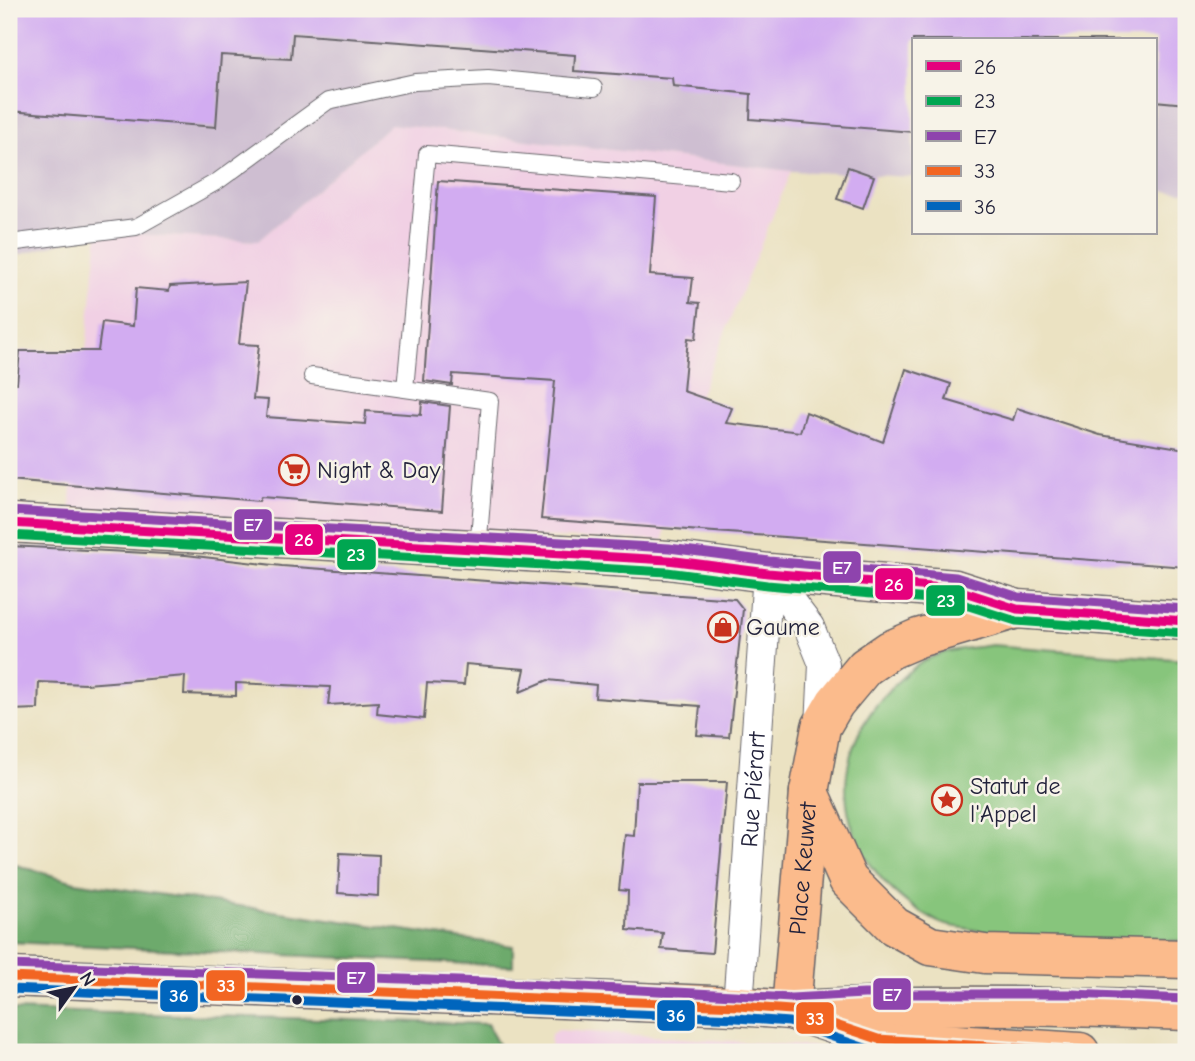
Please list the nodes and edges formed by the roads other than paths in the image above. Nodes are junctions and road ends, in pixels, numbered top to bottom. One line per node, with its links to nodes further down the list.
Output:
1 (594, 88): 3 (lane)
2 (731, 181): 5 (lane)
3 (9, 243)
4 (312, 376): 5 (lane)
5 (405, 389): 7 (lane)
6 (9, 523): 7 (main road)
7 (478, 550): 8 (main road)
8 (768, 573): 9 (main road); 11 (street, Place Keuwet); 15 (street, Rue Piérart)
9 (1017, 609): 10 (main road); 11 (main road, Place Keuwet)
10 (1186, 621)
11 (821, 727): 12 (main road, Place Keuwet)
12 (809, 792): 13 (main road); 16 (main road, Place Keuwet)
13 (1186, 959)
14 (9, 977): 15 (main road)
15 (738, 1006): 16 (main road)
16 (791, 1010): 17 (main road); 18 (main road)
17 (1186, 1011)
18 (1080, 1052)

